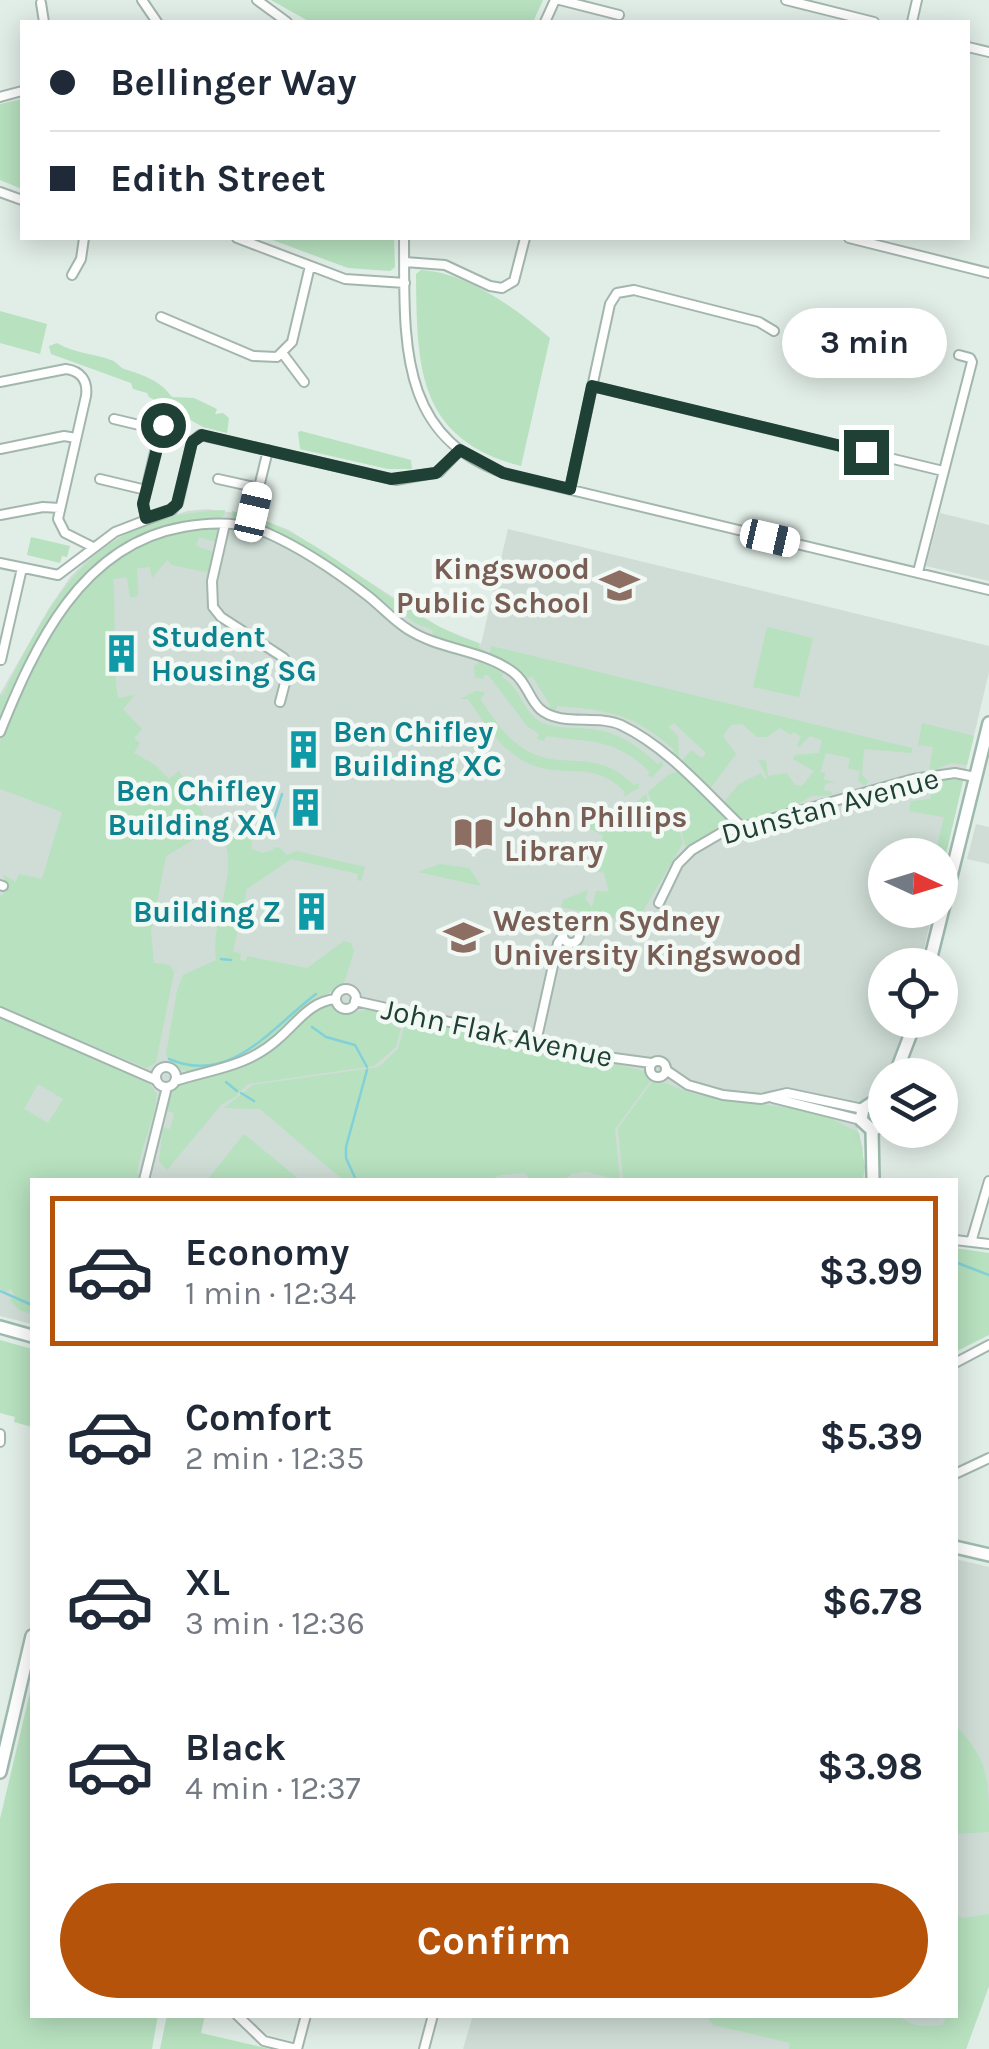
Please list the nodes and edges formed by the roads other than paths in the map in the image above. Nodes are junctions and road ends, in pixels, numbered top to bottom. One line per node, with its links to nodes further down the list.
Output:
1 (257, 0): 8 (street)
2 (557, 0): 6 (street)
3 (786, 0): 5 (street)
4 (41, 3): 7 (street)
5 (827, 10): 9 (street); 10 (street)
6 (619, 14)
7 (44, 20)
8 (284, 20)
9 (824, 20)
10 (866, 20)
11 (3, 194): 12 (street)
12 (0, 205)
13 (84, 240): 21 (street)
14 (242, 240): 19 (street)
15 (404, 240): 18 (street)
16 (524, 240): 18 (street)
17 (857, 240): 20 (street)
18 (405, 262): 22 (street)
19 (310, 266): 22 (street); 25 (street)
20 (989, 273)
21 (72, 275)
22 (406, 283): 36 (street)
23 (161, 317): 25 (street)
24 (774, 330): 29 (street)
25 (283, 354): 28 (street)
26 (959, 355): 37 (street)
27 (0, 382): 33 (street)
28 (304, 382)
29 (592, 386): 37 (street); 41 (street)
30 (174, 414): 32 (street)
31 (114, 419): 32 (street)
32 (160, 430): 42 (street)
33 (76, 438): 34 (street); 43 (street)
34 (0, 450)
35 (268, 450): 36 (street); 40 (street); 46 (street)
36 (460, 450): 41 (street)
37 (944, 471): 51 (street)
38 (218, 478): 40 (street)
39 (100, 480): 42 (street)
40 (259, 488): 44 (street)
41 (570, 489): 51 (street)
42 (146, 490): 46 (street)
43 (60, 508): 45 (street); 48 (street)
44 (253, 512)
45 (0, 515)
46 (146, 518): 48 (street)
47 (225, 524): 54 (street); 56 (street); 58 (street)
48 (92, 547): 50 (street)
49 (0, 563): 50 (street)
50 (22, 568): 53 (street)
51 (918, 572): 52 (street)
52 (989, 590)
53 (3, 661)
54 (280, 702)
55 (989, 723): 57 (street)
56 (0, 732)
57 (979, 775): 58 (street, Dunstan Avenue); 61 (street)
58 (742, 828): 59 (street, Dunstan Avenue)
59 (659, 903)
60 (562, 936): 63 (street)
61 (933, 948)
62 (0, 1012): 66 (street)
63 (536, 1042): 64 (street, John Flak Avenue); 66 (street, John Flak Avenue)
64 (650, 1067): 65 (street); 65 (street)
65 (667, 1074): 68 (street)
66 (165, 1080): 71 (street)
67 (868, 1105): 68 (street)
68 (862, 1114): 69 (street)
69 (868, 1124)
70 (873, 1148): 72 (street)
71 (144, 1178)
72 (874, 1178)
73 (989, 1181): 74 (street)
74 (972, 1239): 75 (street); 76 (street)
75 (958, 1240)
76 (989, 1244)
77 (0, 1327): 78 (street)
78 (30, 1335)
79 (989, 1345): 80 (street)
80 (958, 1361)
81 (0, 1434): 82 (street)
82 (0, 1442)
83 (989, 1458): 84 (street)
84 (958, 1473)
85 (958, 1548): 86 (street)
86 (989, 1555)
87 (30, 1642): 88 (street)
88 (6, 1719): 89 (street)
89 (0, 1772)
90 (239, 2018): 93 (street)
91 (305, 2018): 93 (street)
92 (433, 2018): 94 (street)
93 (296, 2049)
94 (424, 2049)

